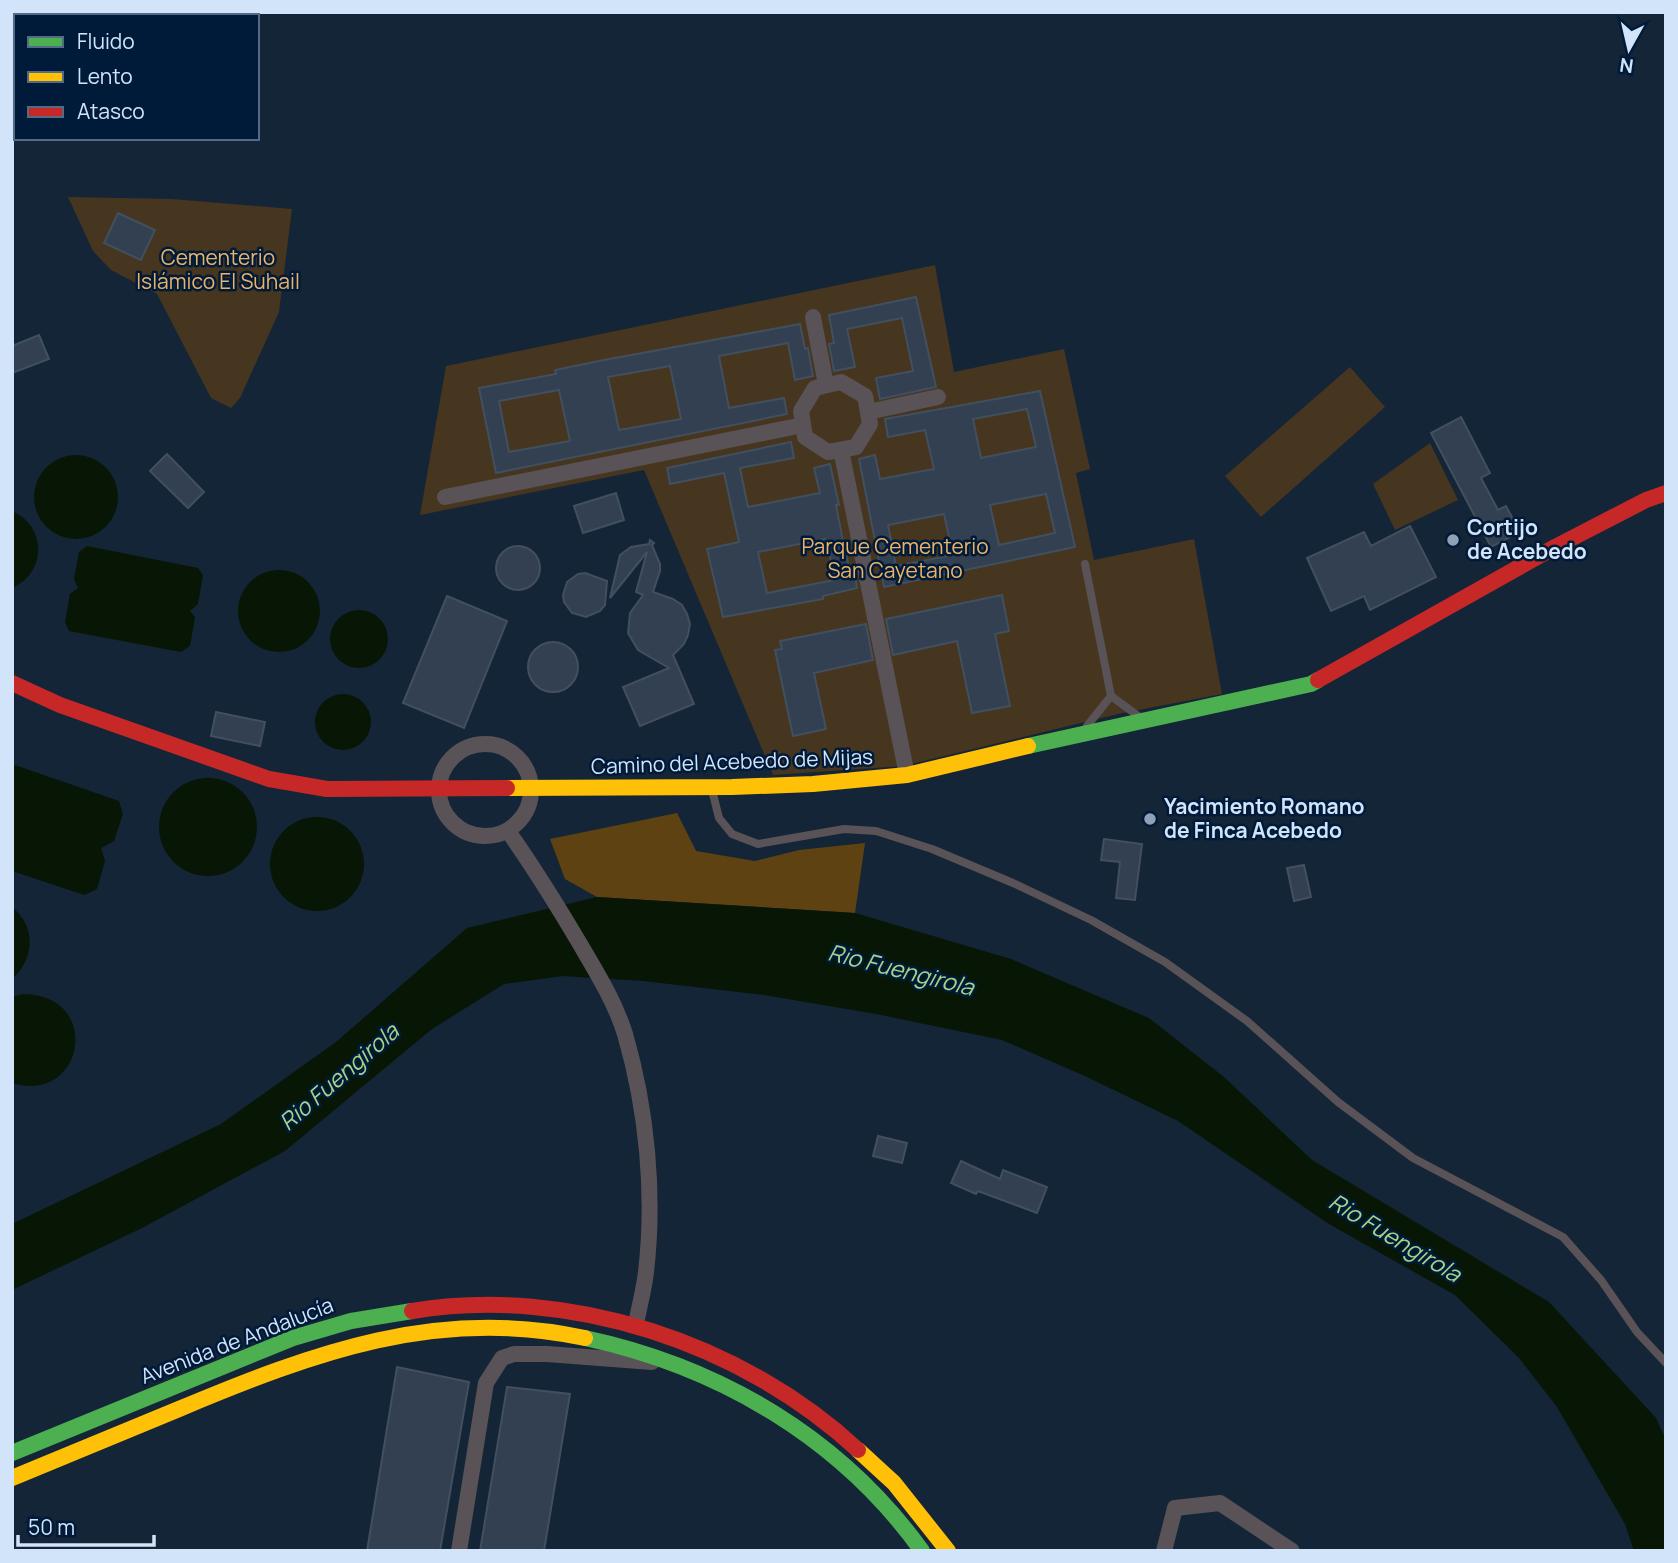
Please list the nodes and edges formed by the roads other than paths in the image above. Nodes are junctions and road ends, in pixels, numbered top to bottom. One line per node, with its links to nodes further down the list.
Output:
1 (813, 317): 2 (street)
2 (826, 385): 4 (street); 5 (street)
3 (938, 397): 4 (street)
4 (868, 412): 6 (street)
5 (803, 425): 6 (street); 8 (street)
6 (841, 450): 14 (street)
7 (1666, 493): 12 (street, Camino del Acebedo de Mijas)
8 (445, 497)
9 (1086, 564): 11 (lane)
10 (12, 683): 16 (street, Camino del Acebedo de Mijas)
11 (1111, 696): 12 (lane); 13 (lane)
12 (1144, 720): 13 (street, Camino del Acebedo de Mijas)
13 (1081, 733): 14 (street, Camino del Acebedo de Mijas)
14 (907, 775): 15 (street, Camino del Acebedo de Mijas)
15 (711, 787): 17 (street, Camino del Acebedo de Mijas); 20 (lane)
16 (439, 789): 17 (street, Camino del Acebedo de Mijas); 17 (street); 18 (street)
17 (532, 789): 18 (street)
18 (508, 831): 19 (street)
19 (636, 1325): 22 (street, Avenida de Andalucía); 26 (street, Avenida de Andalucía)
20 (1666, 1363)
21 (675, 1364): 23 (street, Avenida de Andalucía); 24 (street); 25 (street, Avenida de Andalucía)
22 (12, 1453)
23 (12, 1478)
24 (459, 1551)
25 (922, 1551)
26 (948, 1551)
27 (1164, 1551): 28 (street)
28 (1292, 1551)

